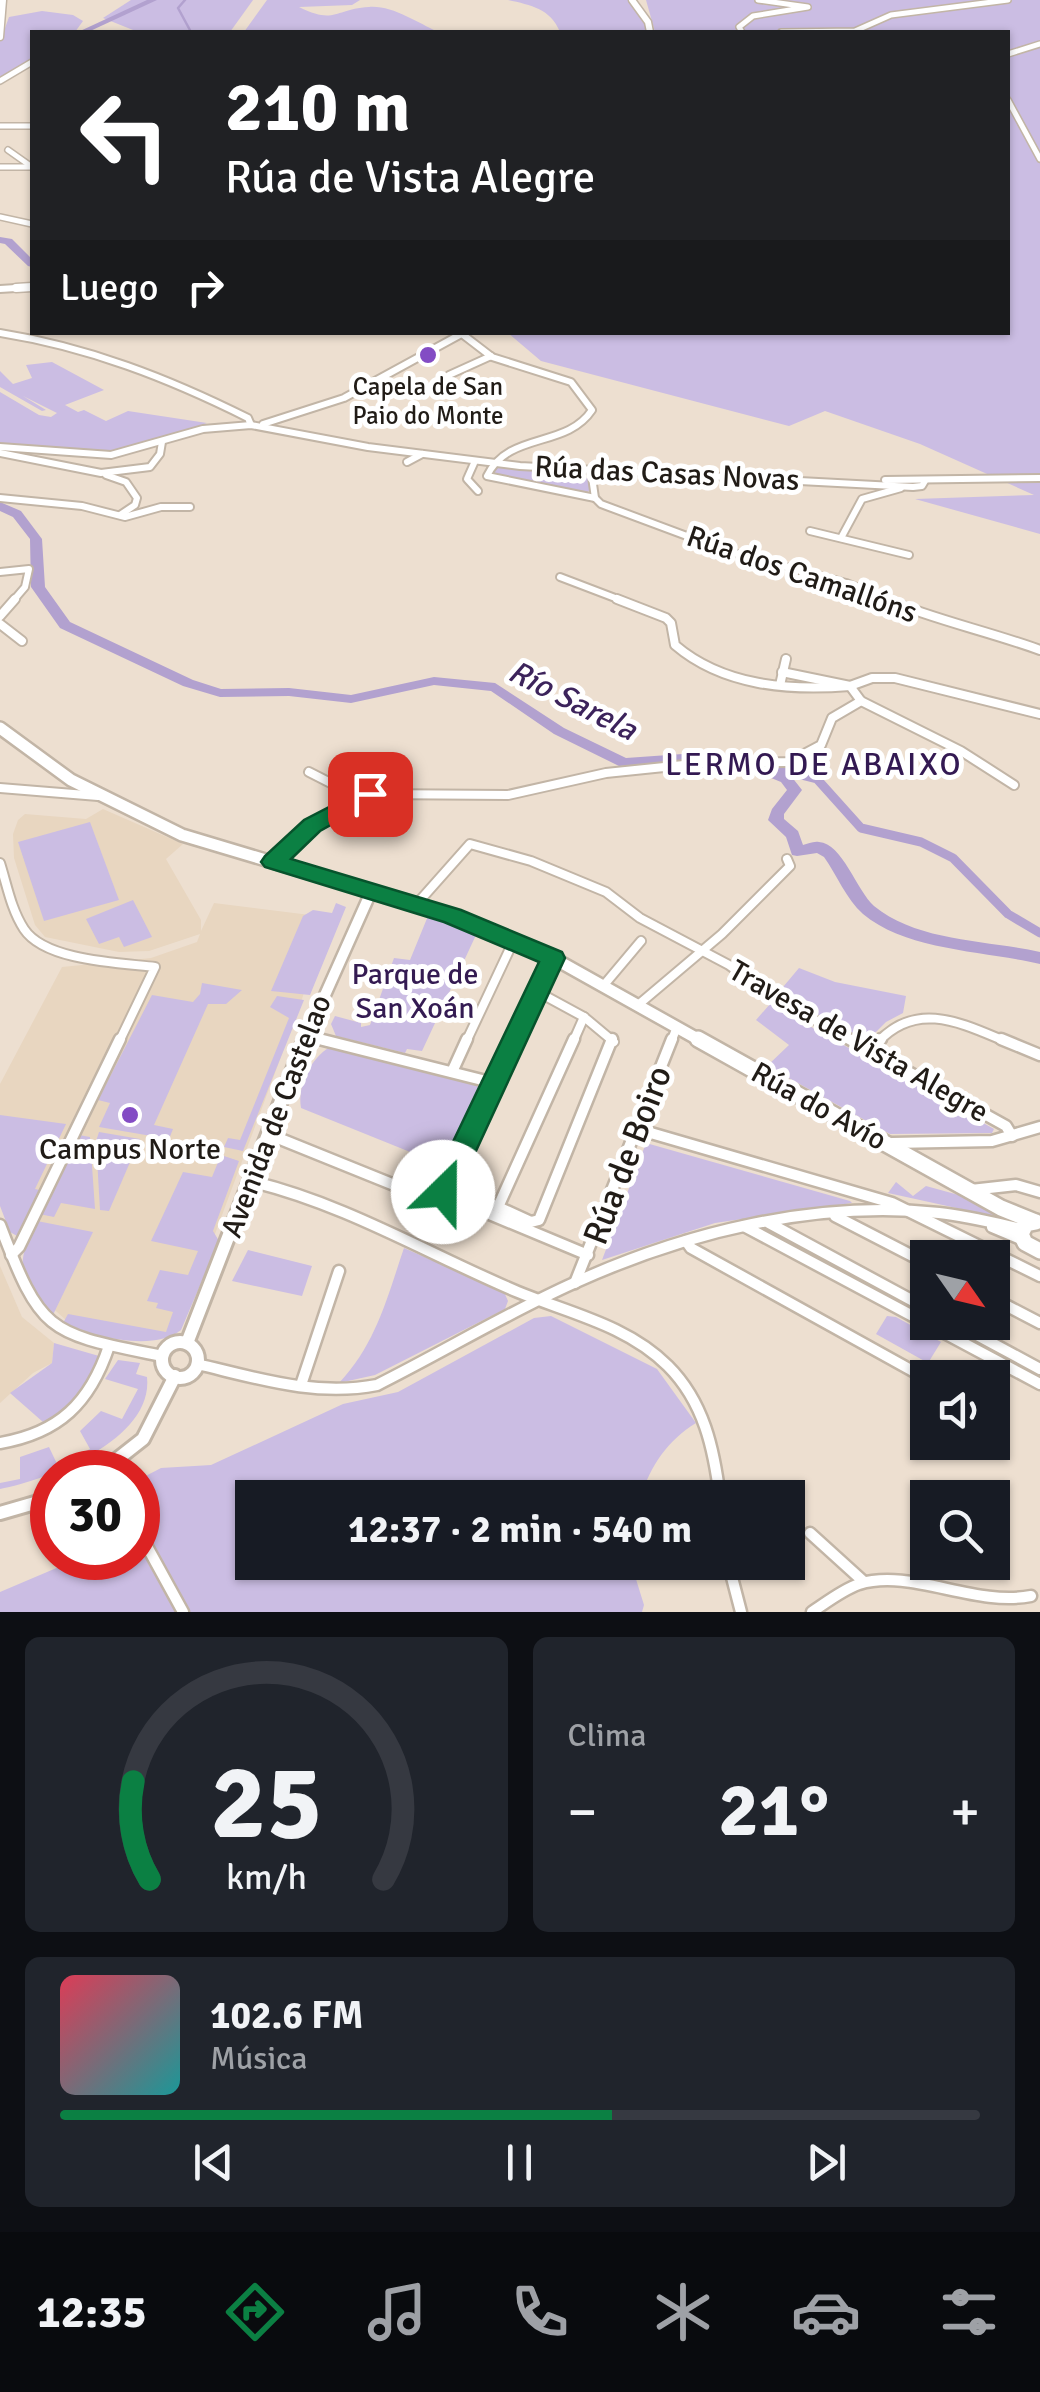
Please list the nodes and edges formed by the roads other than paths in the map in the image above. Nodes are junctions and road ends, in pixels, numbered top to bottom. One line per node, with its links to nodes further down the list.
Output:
1 (4, 0): 8 (street)
2 (632, 0): 5 (street)
3 (758, 0): 6 (street)
4 (1008, 0): 7 (street)
5 (650, 30)
6 (741, 30)
7 (857, 30)
8 (0, 37)
9 (1040, 44): 10 (street)
10 (1010, 53)
11 (30, 63): 12 (street)
12 (0, 82)
13 (1010, 104): 17 (street)
14 (30, 124): 15 (street)
15 (0, 126)
16 (8, 150): 18 (street)
17 (1040, 159)
18 (30, 166)
19 (0, 167): 20 (street)
20 (30, 167)
21 (0, 217): 22 (street)
22 (30, 224)
23 (30, 287): 24 (street)
24 (16, 288): 25 (street)
25 (0, 289)
26 (0, 333): 33 (street)
27 (460, 335): 30 (street)
28 (464, 335): 31 (street)
29 (441, 336): 30 (street)
30 (450, 339): 33 (street)
31 (491, 356): 32 (street); 39 (street)
32 (449, 375)
33 (255, 425): 34 (street, Rúa das Casas Novas); 36 (street, Rúa das Casas Novas)
34 (162, 442): 35 (street, Rúa das Casas Novas); 41 (street)
35 (0, 450): 41 (street)
36 (422, 454): 37 (street, Rúa das Casas Novas); 38 (street)
37 (475, 461): 39 (street, Rúa das Casas Novas); 46 (street)
38 (408, 462)
39 (492, 463): 40 (street, Rúa das Casas Novas); 48 (street, Rúa das Casas Novas)
40 (591, 470): 43 (street, Rúa das Casas Novas); 48 (street)
41 (102, 473): 50 (street)
42 (1040, 478): 44 (street, Rúa das Casas Novas)
43 (842, 482): 44 (street, Rúa das Casas Novas); 45 (street, Rúa das Casas Novas)
44 (923, 483): 45 (street, Rúa das Casas Novas)
45 (907, 486): 52 (street)
46 (478, 491)
47 (0, 498): 50 (street)
48 (595, 498): 58 (street, Rúa dos Camallóns)
49 (190, 507): 50 (street)
50 (119, 516)
51 (810, 531): 52 (street)
52 (841, 538): 53 (street)
53 (909, 555)
54 (0, 572): 56 (street)
55 (560, 578): 61 (street)
56 (0, 620): 57 (street)
57 (22, 641)
58 (1040, 650)
59 (786, 659): 60 (street)
60 (782, 672): 61 (street); 62 (street)
61 (780, 685): 62 (street)
62 (850, 686): 63 (street); 64 (street)
63 (861, 701): 67 (street); 70 (street)
64 (1040, 714)
65 (0, 728): 69 (main road, Rúa do Avío)
66 (309, 772): 70 (street)
67 (1014, 785)
68 (0, 788): 69 (street)
69 (98, 796): 72 (main road, Rúa do Avío)
70 (360, 798): 72 (street)
71 (786, 859): 78 (street, Travesa de Vista Alegre)
72 (273, 862): 74 (main road, Rúa do Avío)
73 (0, 863): 110 (street)
74 (372, 892): 75 (main road, Rúa do Avío); 85 (street, Avenida de Castelao)
75 (415, 906): 76 (main road, Rúa do Avío); 78 (street, Travesa de Vista Alegre)
76 (514, 940): 79 (main road, Rúa do Avío); 88 (street)
77 (641, 940): 80 (street)
78 (702, 950): 82 (street, Travesa de Vista Alegre); 86 (street, Travesa de Vista Alegre)
79 (553, 958): 80 (main road, Rúa do Avío); 81 (street)
80 (604, 985): 82 (main road, Rúa do Avío)
81 (538, 992): 83 (street); 89 (street)
82 (638, 1004): 84 (main road, Rúa do Avío)
83 (584, 1017): 101 (street); 101 (street)
84 (678, 1027): 91 (street, Rúa de Boiro); 94 (main road, Rúa do Avío)
85 (306, 1036): 88 (street); 92 (street, Avenida de Castelao)
86 (870, 1051): 87 (street); 93 (street, Travesa de Vista Alegre)
87 (1040, 1055)
88 (452, 1072): 89 (street)
89 (494, 1083): 96 (street)
90 (1040, 1127): 93 (street)
91 (637, 1129): 98 (street); 111 (street, Rúa de Boiro)
92 (268, 1134): 95 (street, Avenida de Castelao); 100 (street)
93 (1012, 1136): 94 (street)
94 (887, 1144): 97 (main road, Rúa do Avío)
95 (250, 1181): 116 (street); 123 (street, Avenida de Castelao)
96 (445, 1183): 100 (street); 101 (street)
97 (971, 1190): 99 (street); 108 (main road, Rúa do Avío)
98 (859, 1192): 102 (street); 103 (street)
99 (1040, 1192)
100 (444, 1195): 111 (street)
101 (498, 1208)
102 (909, 1211): 103 (street); 108 (street); 114 (street)
103 (868, 1212): 104 (street)
104 (831, 1214): 105 (street); 112 (street)
105 (769, 1222): 107 (street); 117 (street)
106 (0, 1225): 110 (street)
107 (744, 1226): 109 (street); 130 (street)
108 (1032, 1237)
109 (686, 1241): 115 (street); 127 (street)
110 (11, 1255): 124 (street)
111 (588, 1255): 115 (street, Rúa de Boiro)
112 (910, 1255)
113 (339, 1271): 131 (street)
114 (1040, 1276)
115 (575, 1283): 118 (street)
116 (516, 1292): 118 (street); 120 (street)
117 (910, 1299)
118 (542, 1300): 120 (street); 134 (street)
119 (1010, 1307): 121 (street)
120 (513, 1314): 131 (street)
121 (1040, 1322)
122 (986, 1340): 128 (street)
123 (187, 1344): 125 (street); 126 (street)
124 (109, 1346): 125 (street); 132 (street)
125 (162, 1356): 129 (street)
126 (197, 1364): 129 (street); 131 (street)
127 (910, 1369)
128 (1040, 1369)
129 (174, 1376): 133 (street)
130 (1040, 1384)
131 (301, 1385)
132 (0, 1443)
133 (130, 1450)
134 (717, 1480)
135 (30, 1504): 136 (street)
136 (0, 1513)
137 (810, 1533): 140 (street)
138 (160, 1570): 142 (street)
139 (733, 1580): 143 (street)
140 (864, 1582): 141 (street); 144 (street)
141 (1030, 1596)
142 (183, 1612)
143 (741, 1612)
144 (812, 1612)

